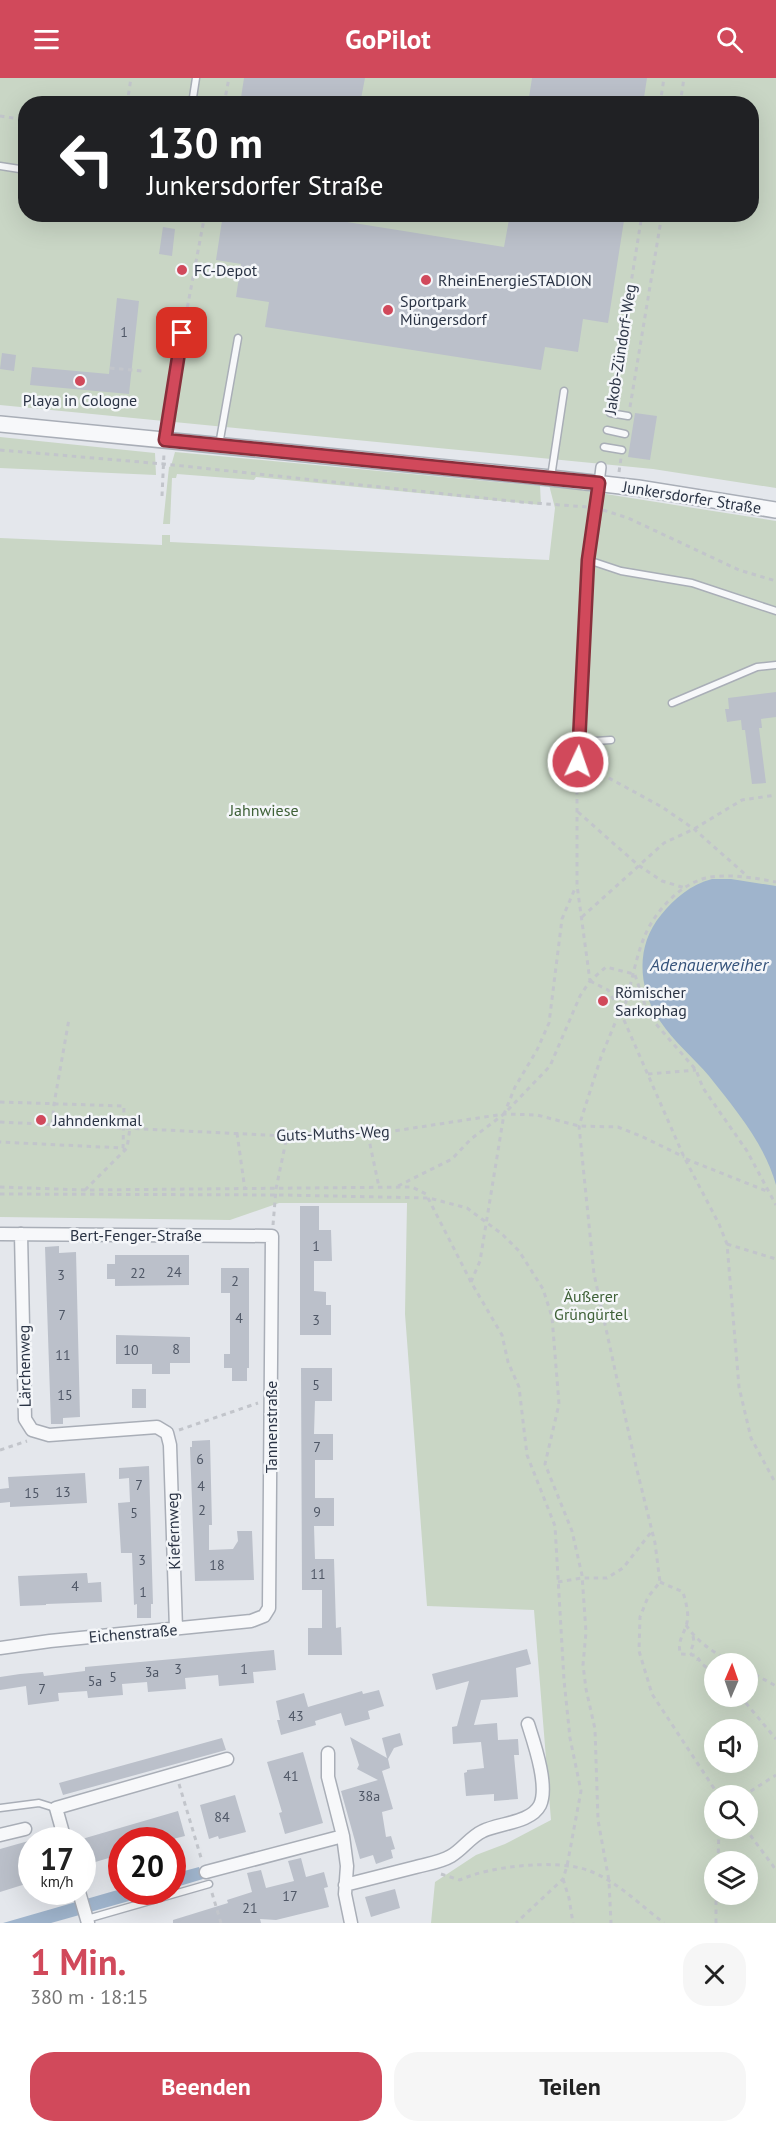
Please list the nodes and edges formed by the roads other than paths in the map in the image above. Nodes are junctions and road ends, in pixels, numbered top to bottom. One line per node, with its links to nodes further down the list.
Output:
1 (196, 78): 2 (lane)
2 (193, 96)
3 (0, 166): 4 (lane)
4 (18, 169)
5 (182, 333): 13 (lane)
6 (238, 338): 14 (lane)
7 (564, 391): 18 (lane)
8 (610, 413): 9 (lane)
9 (628, 416)
10 (0, 424): 13 (street, Junkersdorfer Straße)
11 (607, 430): 12 (lane)
12 (625, 434)
13 (165, 440): 14 (street, Junkersdorfer Straße)
14 (219, 446): 18 (street, Junkersdorfer Straße)
15 (604, 447): 16 (lane)
16 (622, 450)
17 (601, 467): 19 (street)
18 (551, 477): 19 (street, Junkersdorfer Straße)
19 (599, 483): 20 (street, Junkersdorfer Straße); 21 (lane)
20 (776, 510)
21 (588, 560): 22 (lane); 26 (lane)
22 (776, 611)
23 (776, 665): 24 (lane)
24 (672, 703)
25 (611, 740): 26 (lane)
26 (579, 742): 27 (lane)
27 (578, 762)
28 (0, 1234): 29 (street, Bert-Fenger-Straße)
29 (21, 1234): 30 (street, Bert-Fenger-Straße); 31 (street, Lärchenweg)
30 (272, 1236): 32 (street, Tannenstraße)
31 (168, 1433): 33 (street, Kiefernweg)
32 (264, 1616): 33 (street, Eichenstraße)
33 (176, 1629): 34 (street, Eichenstraße)
34 (0, 1648)
35 (528, 1724): 45 (street)
36 (328, 1753): 43 (street)
37 (227, 1760): 39 (street)
38 (0, 1808): 39 (lane)
39 (56, 1808): 40 (street)
40 (61, 1827)
41 (18, 1831): 42 (street)
42 (0, 1835)
43 (343, 1836): 44 (street); 45 (street)
44 (207, 1878): 46 (lane)
45 (345, 1885): 47 (street)
46 (87, 1918)
47 (351, 1923)

